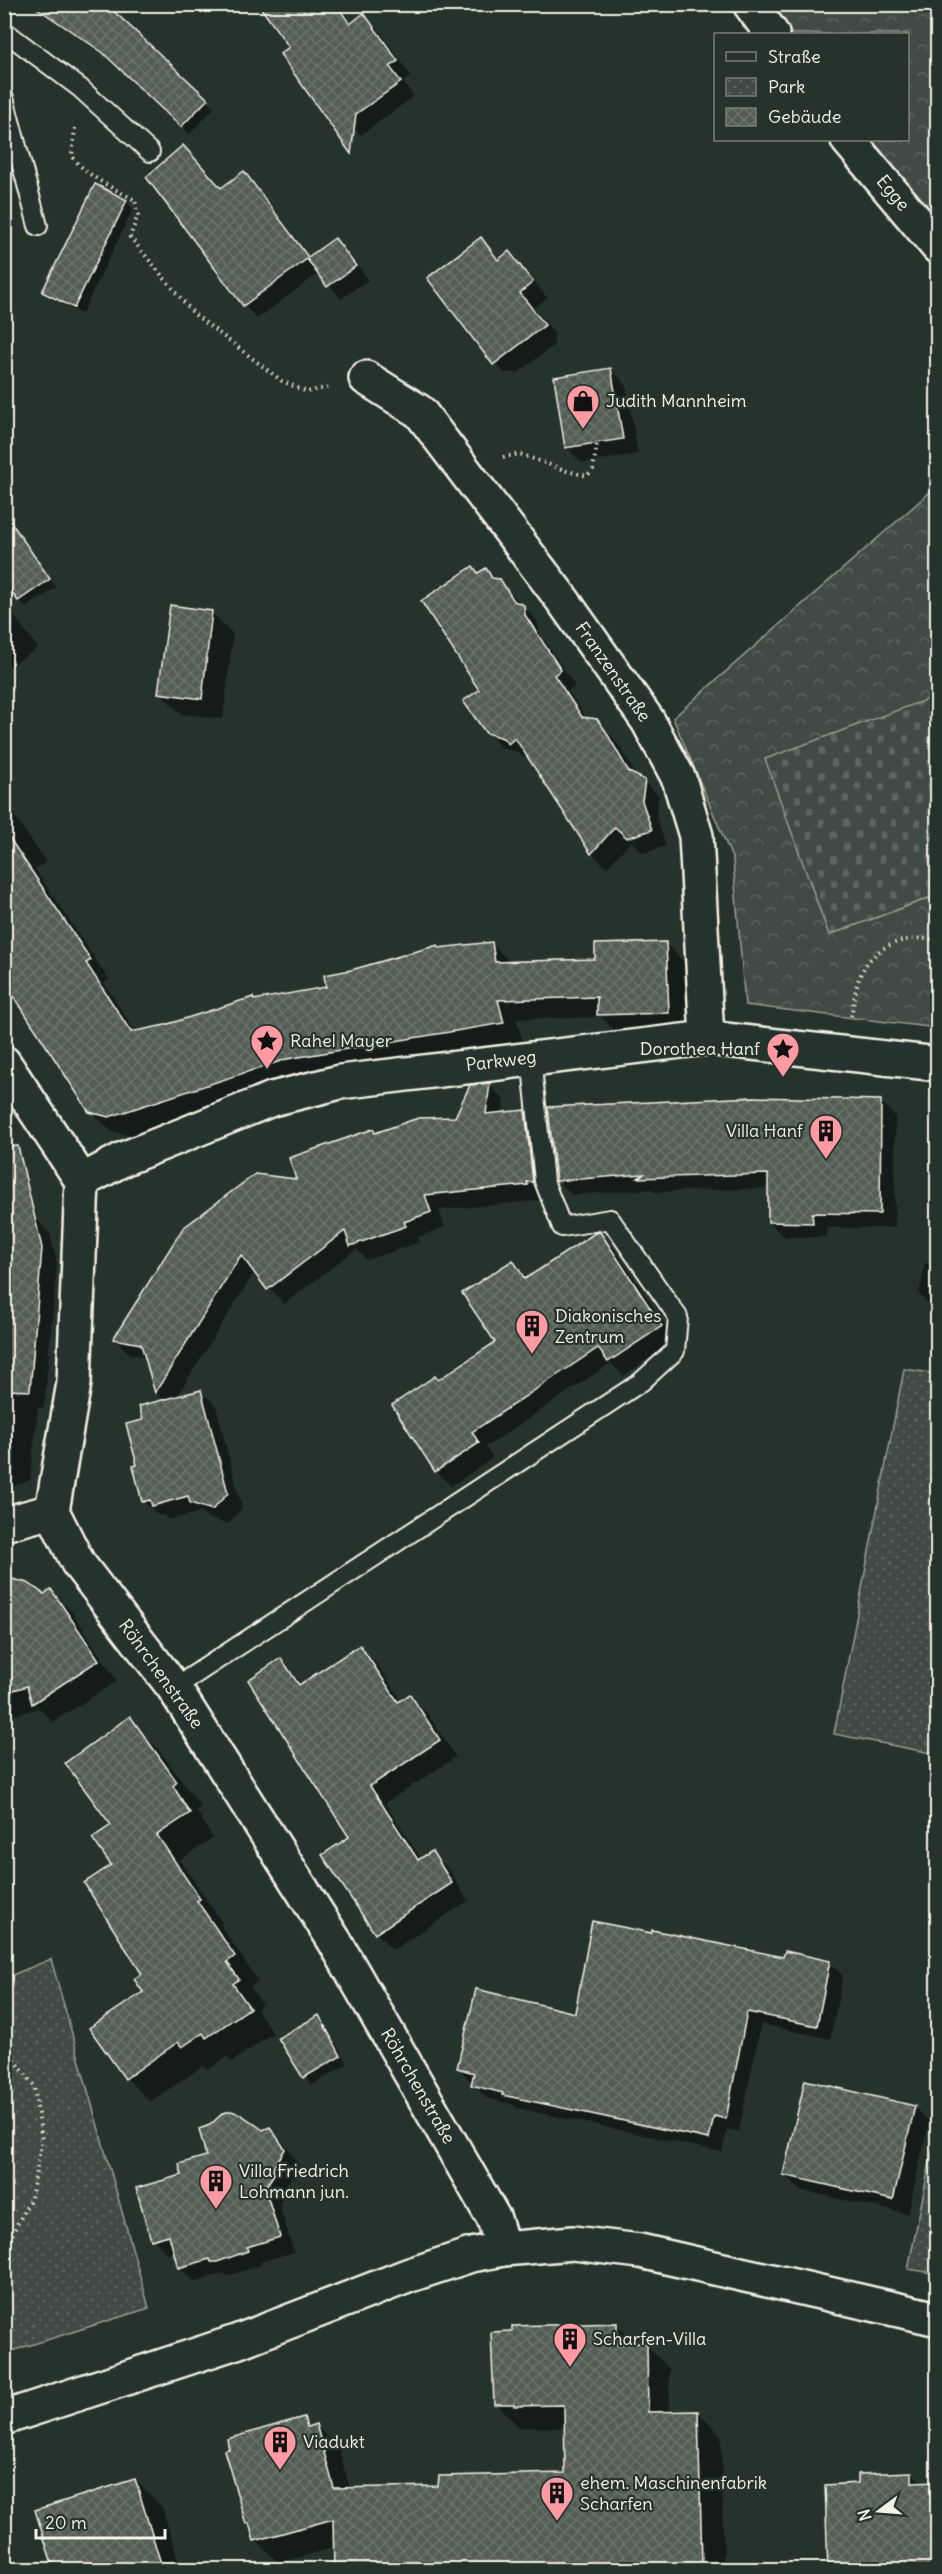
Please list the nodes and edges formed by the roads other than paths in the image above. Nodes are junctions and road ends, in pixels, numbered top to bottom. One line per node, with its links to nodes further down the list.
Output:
1 (750, 4): 3 (street)
2 (4, 31): 6 (lane)
3 (771, 33)
4 (4, 98): 7 (lane)
5 (849, 141): 8 (street, Egge)
6 (150, 152)
7 (38, 226)
8 (938, 247)
9 (366, 378): 10 (street, Franzenstraße)
10 (707, 1038): 11 (street, Parkweg); 13 (street, Parkweg)
11 (531, 1058): 14 (street, Parkweg); 17 (lane)
12 (4, 1063): 14 (street)
13 (938, 1064)
14 (82, 1181): 15 (street)
15 (51, 1511): 16 (street); 17 (street, Röhrchenstraße)
16 (4, 1524)
17 (174, 1688): 18 (street, Röhrchenstraße)
18 (503, 2249): 19 (street); 20 (street)
19 (938, 2319)
20 (4, 2418)

